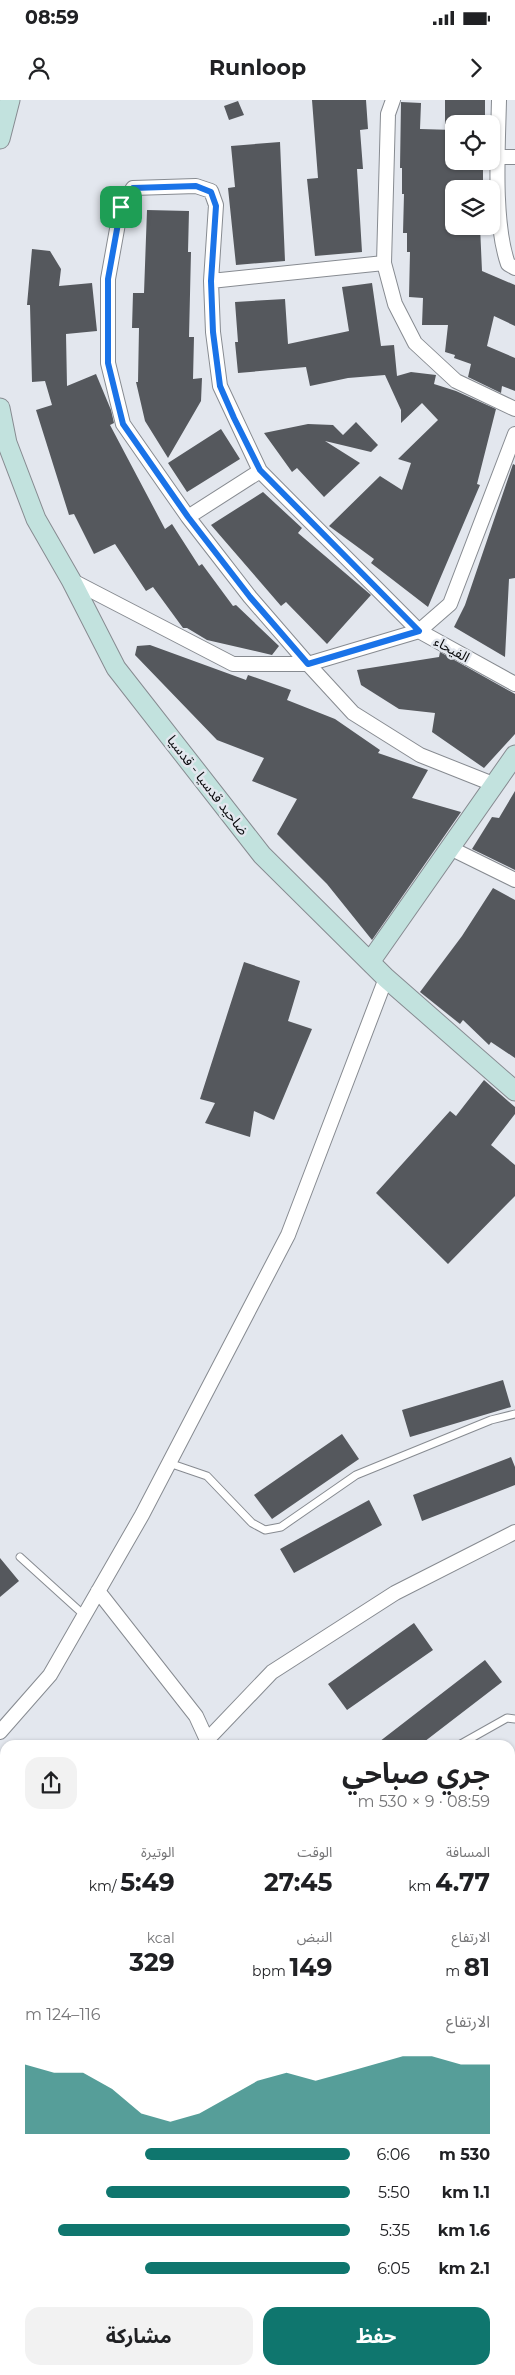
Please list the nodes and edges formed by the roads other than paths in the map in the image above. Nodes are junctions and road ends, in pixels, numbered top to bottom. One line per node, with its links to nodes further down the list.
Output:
1 (10, 100): 5 (main road)
2 (393, 100): 9 (street)
3 (499, 100): 4 (street)
4 (499, 115)
5 (0, 138)
6 (500, 157): 7 (street)
7 (515, 158)
8 (498, 170): 10 (street)
9 (384, 263): 11 (street); 13 (street)
10 (515, 268)
11 (211, 281): 15 (street, الفيحاء); 16 (street, الفيحاء)
12 (0, 408): 17 (main road, ضاحيد قدسيا - قدسيا)
13 (515, 409)
14 (515, 434): 18 (street)
15 (260, 470): 16 (street); 18 (street, الفيحاء)
16 (188, 517): 19 (street)
17 (71, 580): 19 (street); 25 (main road, ضاحيد قدسيا - قدسيا)
18 (419, 631): 19 (street); 20 (street, الفيحاء)
19 (308, 664): 22 (street)
20 (515, 684)
21 (515, 755): 22 (main road)
22 (494, 784): 23 (main road)
23 (450, 848): 24 (street); 25 (main road)
24 (515, 880)
25 (370, 962): 26 (main road, ضاحيد قدسيا - قدسيا)
26 (386, 978): 27 (main road, ضاحيد قدسيا - قدسيا); 29 (street)
27 (515, 1090)
28 (515, 1414): 29 (lane)
29 (169, 1463): 32 (street)
30 (515, 1532): 37 (street)
31 (20, 1557): 33 (lane)
32 (98, 1592): 33 (street); 36 (street)
33 (84, 1616): 35 (street)
34 (515, 1719): 38 (lane)
35 (0, 1732)
36 (205, 1740)
37 (208, 1740)
38 (467, 1740)

